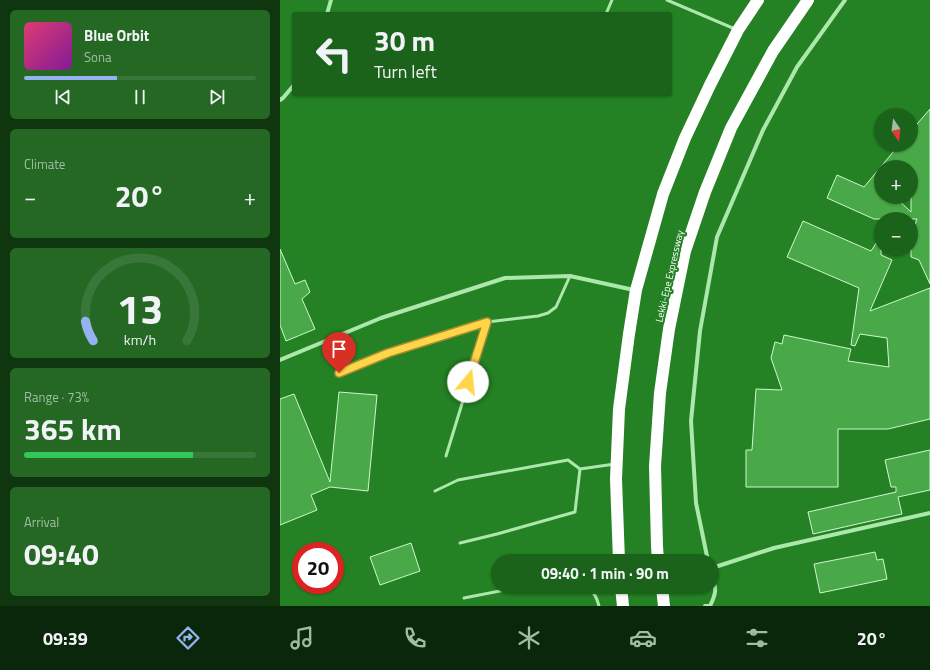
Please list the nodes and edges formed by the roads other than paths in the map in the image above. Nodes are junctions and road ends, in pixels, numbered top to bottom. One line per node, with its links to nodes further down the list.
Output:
1 (331, 0): 7 (street)
2 (612, 0): 8 (lane)
3 (667, 0): 9 (lane)
4 (758, 0): 9 (highway)
5 (808, 0): 24 (highway, Lekki-Epe Expressway)
6 (845, 0): 25 (street)
7 (328, 12)
8 (607, 12)
9 (738, 30): 13 (highway)
10 (292, 87): 11 (street)
11 (280, 100)
12 (570, 276): 13 (street); 14 (lane); 15 (street)
13 (636, 290): 18 (highway)
14 (487, 322): 16 (lane); 17 (lane)
15 (280, 360)
16 (339, 373)
17 (446, 456)
18 (616, 463): 19 (lane); 23 (highway)
19 (580, 469): 20 (lane); 22 (lane)
20 (435, 491)
21 (930, 513): 26 (street)
22 (460, 543)
23 (619, 554)
24 (658, 554)
25 (707, 554)
26 (719, 566)
27 (491, 593): 32 (lane)
28 (595, 594): 33 (lane)
29 (622, 594): 34 (highway)
30 (663, 594): 35 (highway)
31 (715, 594): 37 (street)
32 (464, 598)
33 (599, 606)
34 (623, 606)
35 (664, 606): 36 (street)
36 (668, 606)
37 (705, 606)

